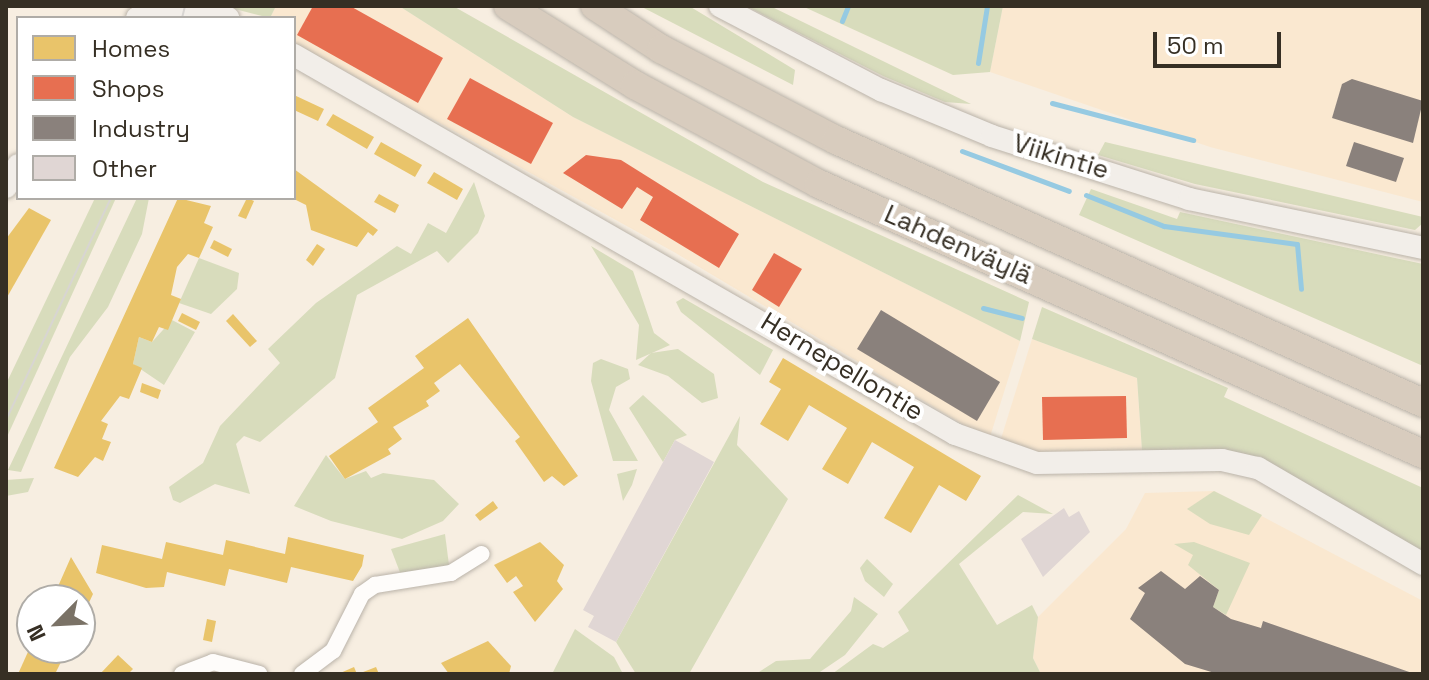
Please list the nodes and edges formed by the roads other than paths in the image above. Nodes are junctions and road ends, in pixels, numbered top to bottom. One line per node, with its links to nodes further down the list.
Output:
1 (508, 6): 11 (highway, Lahdenväylä)
2 (595, 6): 10 (highway, Lahdenväylä)
3 (720, 6): 9 (street, Viikintie)
4 (145, 16): 5 (street)
5 (222, 16)
6 (296, 56): 13 (street, Hernepellontie)
7 (16, 169): 8 (street)
8 (6, 187)
9 (1423, 248)
10 (1423, 403)
11 (1423, 454)
12 (482, 554): 16 (street)
13 (1423, 564)
14 (182, 674): 15 (street)
15 (259, 674)
16 (302, 674)

